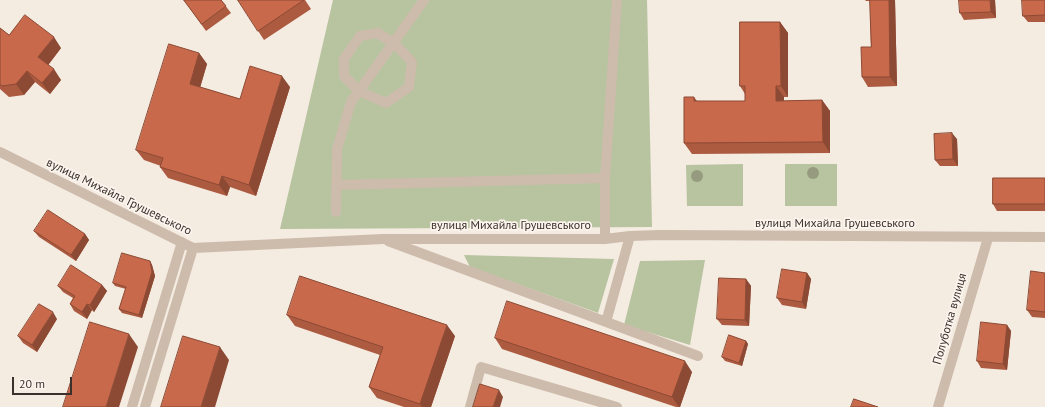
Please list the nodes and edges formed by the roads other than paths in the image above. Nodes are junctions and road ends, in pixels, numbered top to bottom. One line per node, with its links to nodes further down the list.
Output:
1 (424, 0): 3 (street)
2 (617, 0): 6 (street)
3 (392, 43): 4 (street); 4 (street); 4 (street)
4 (359, 91): 7 (street)
5 (0, 152): 14 (street, вулиця Михайла Грушевського)
6 (605, 178): 7 (street); 13 (street)
7 (336, 185): 8 (street)
8 (336, 212)
9 (630, 236): 10 (street, вулиця Михайла Грушевського); 13 (street, вулиця Михайла Грушевського); 16 (street)
10 (988, 238): 11 (street, вулиця Михайла Грушевського); 22 (street, Полуботка вулиця)
11 (1045, 238)
12 (383, 239): 13 (street, вулиця Михайла Грушевського); 15 (street, вулиця Михайла Грушевського); 16 (street)
13 (605, 239)
14 (182, 242): 15 (street, вулиця Михайла Грушевського); 18 (street)
15 (193, 248): 19 (street)
16 (606, 322): 17 (street)
17 (698, 356)
18 (132, 407)
19 (145, 407)
20 (470, 407): 21 (street)
21 (617, 407)
22 (938, 407)

